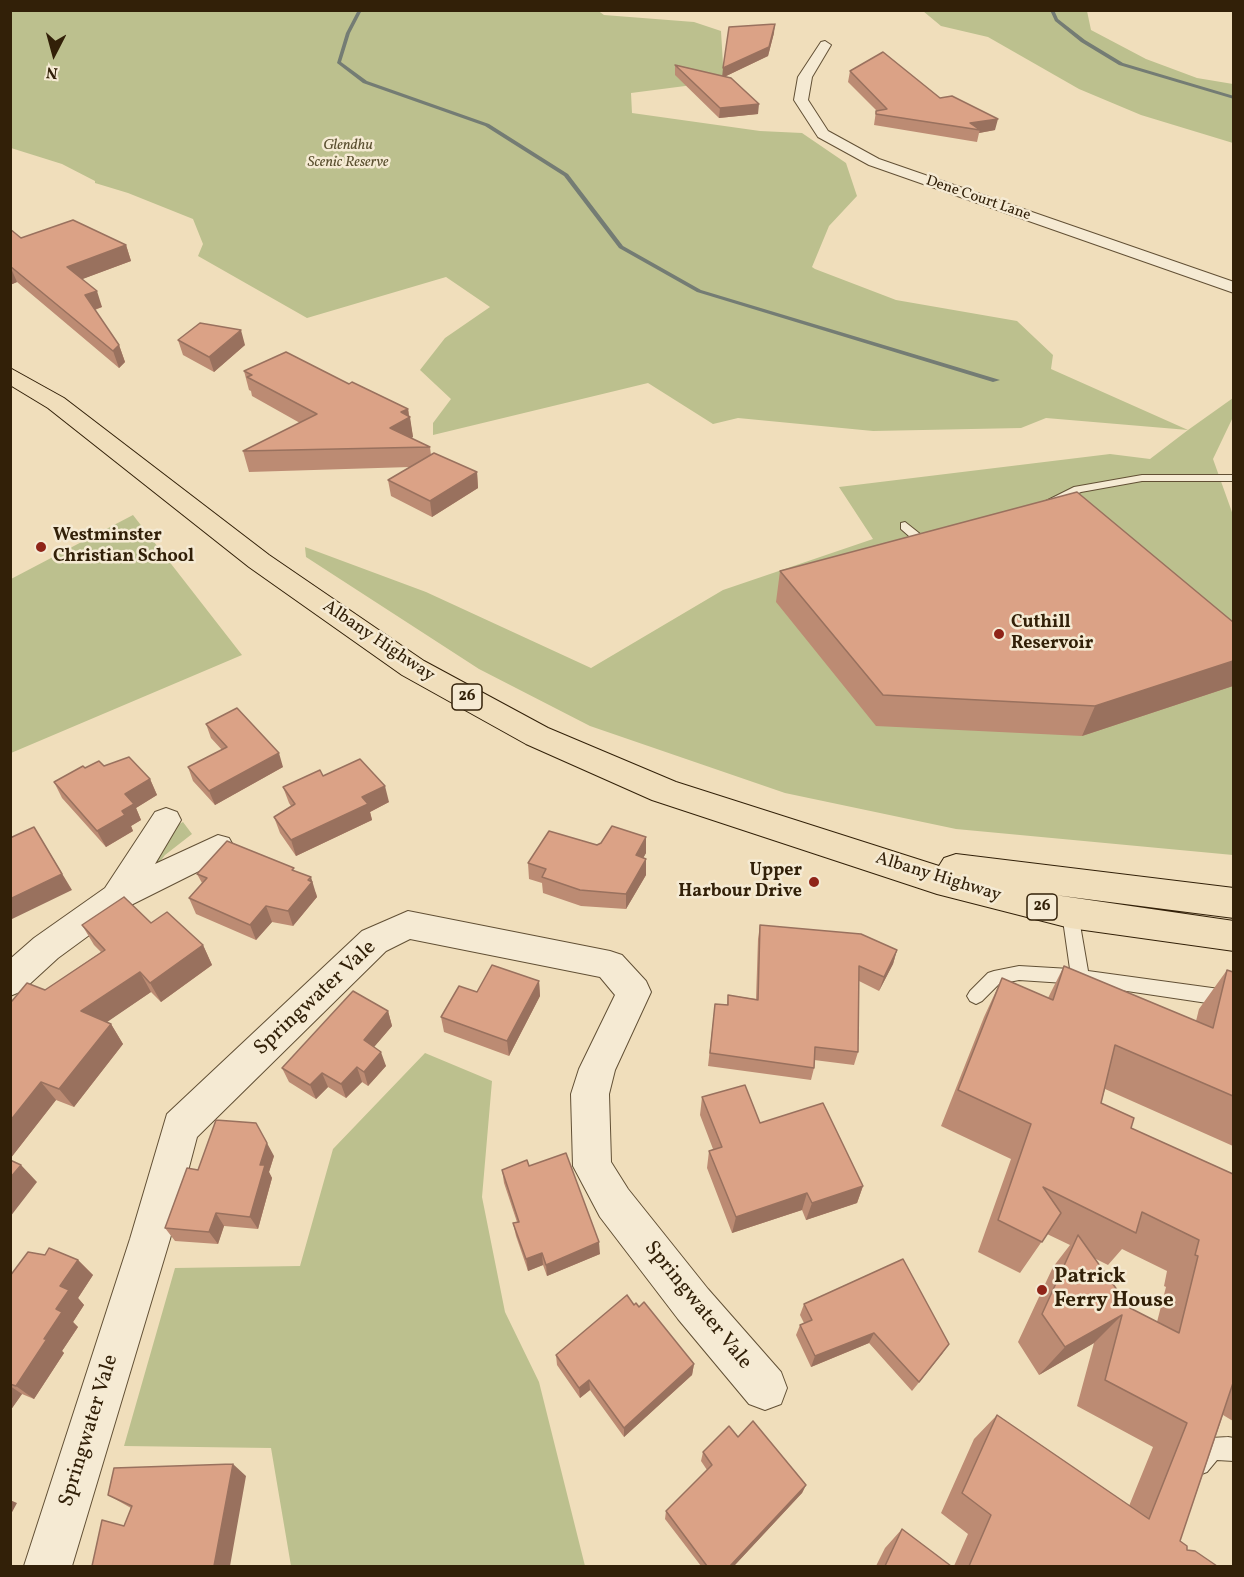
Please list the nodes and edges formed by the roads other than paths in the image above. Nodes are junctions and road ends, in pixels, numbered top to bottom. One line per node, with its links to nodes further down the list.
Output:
1 (825, 45): 2 (street, Dene Court Lane)
2 (1233, 288)
3 (10, 375): 10 (main road, Albany Highway / 26)
4 (1233, 478): 5 (lane)
5 (1035, 509)
6 (905, 526): 7 (lane)
7 (942, 547)
8 (166, 820): 11 (street)
9 (218, 847): 11 (street)
10 (857, 853): 12 (main road, Albany Highway / 26); 13 (main road, Albany Highway / 26)
11 (117, 897): 16 (street)
12 (1233, 903)
13 (1070, 913): 14 (main road, Albany Highway / 26); 15 (lane)
14 (1233, 936)
15 (1080, 977): 17 (lane); 18 (lane)
16 (10, 981)
17 (976, 996)
18 (1233, 999)
19 (765, 1388): 22 (street, Springwater Vale)
20 (1233, 1450): 21 (lane)
21 (1194, 1480)
22 (48, 1566)

